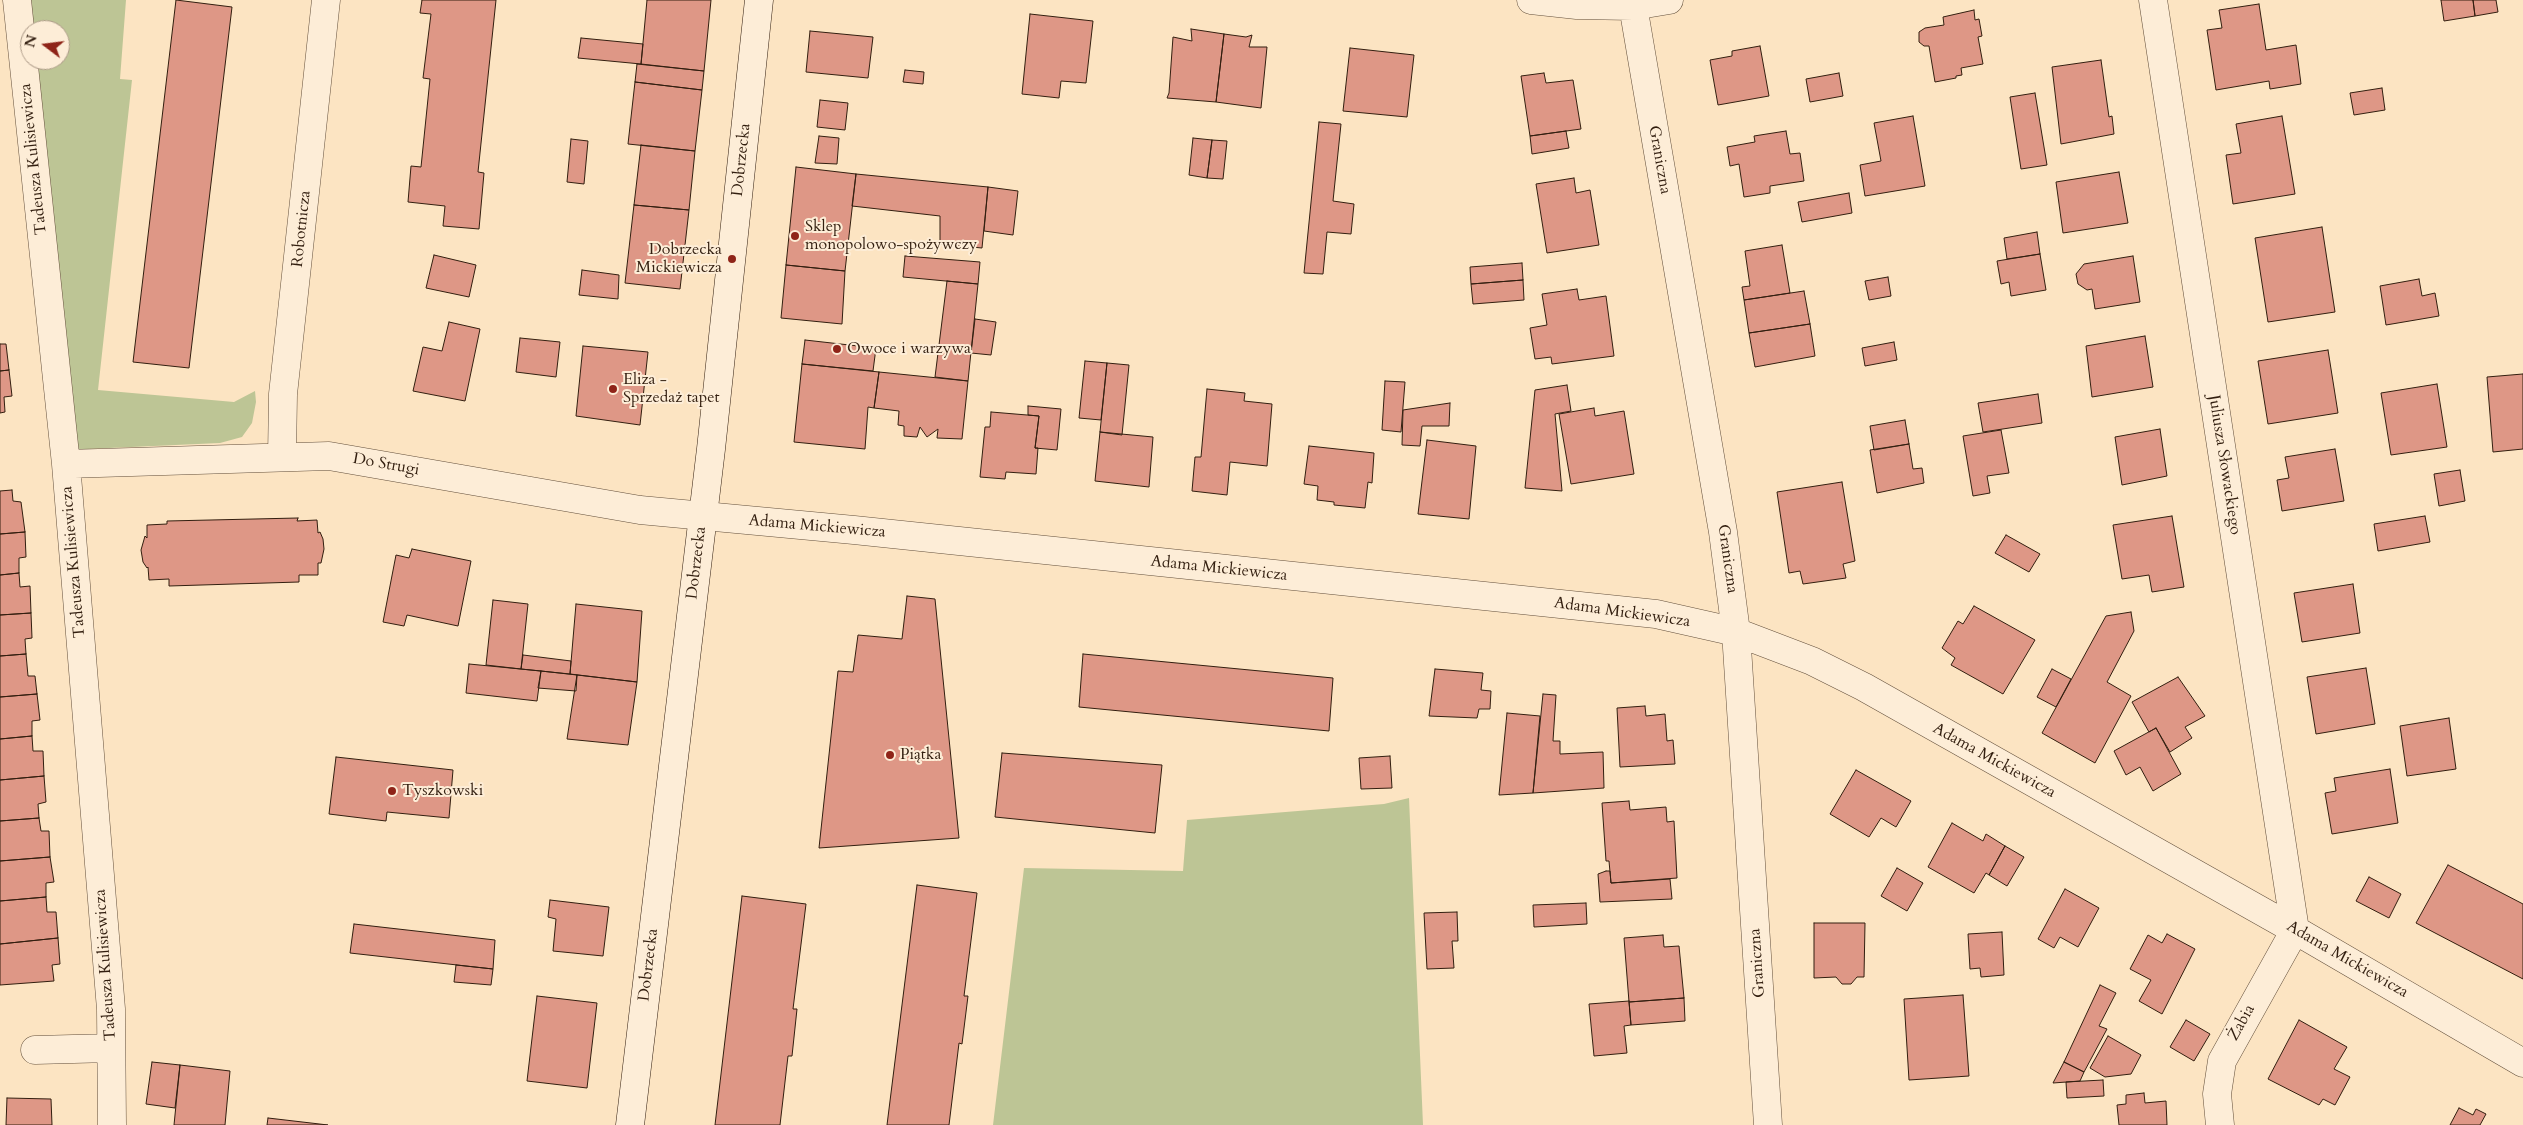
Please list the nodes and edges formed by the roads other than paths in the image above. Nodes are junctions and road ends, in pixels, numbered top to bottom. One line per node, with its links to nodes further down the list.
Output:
1 (17, 0): 9 (street, Tadeusza Kulisiewicza)
2 (326, 0): 8 (street, Robotnicza)
3 (759, 0): 10 (street, Dobrzecka)
4 (1531, 0): 7 (street)
5 (1669, 0): 7 (street)
6 (2153, 0): 12 (street, Juliusza Słowackiego)
7 (1632, 3): 11 (street, Graniczna)
8 (282, 458): 9 (street, Do Strugi); 10 (street, Do Strugi)
9 (66, 464): 13 (street, Tadeusza Kulisiewicza)
10 (703, 518): 11 (street, Adama Mickiewicza); 17 (street, Dobrzecka)
11 (1736, 632): 12 (street, Adama Mickiewicza); 18 (street, Graniczna)
12 (2295, 930): 15 (street, Adama Mickiewicza); 19 (street, Żabia)
13 (111, 1048): 14 (street); 16 (street, Tadeusza Kulisiewicza)
14 (35, 1050)
15 (2523, 1063)
16 (112, 1125)
17 (630, 1125)
18 (1768, 1125)
19 (2220, 1125)

